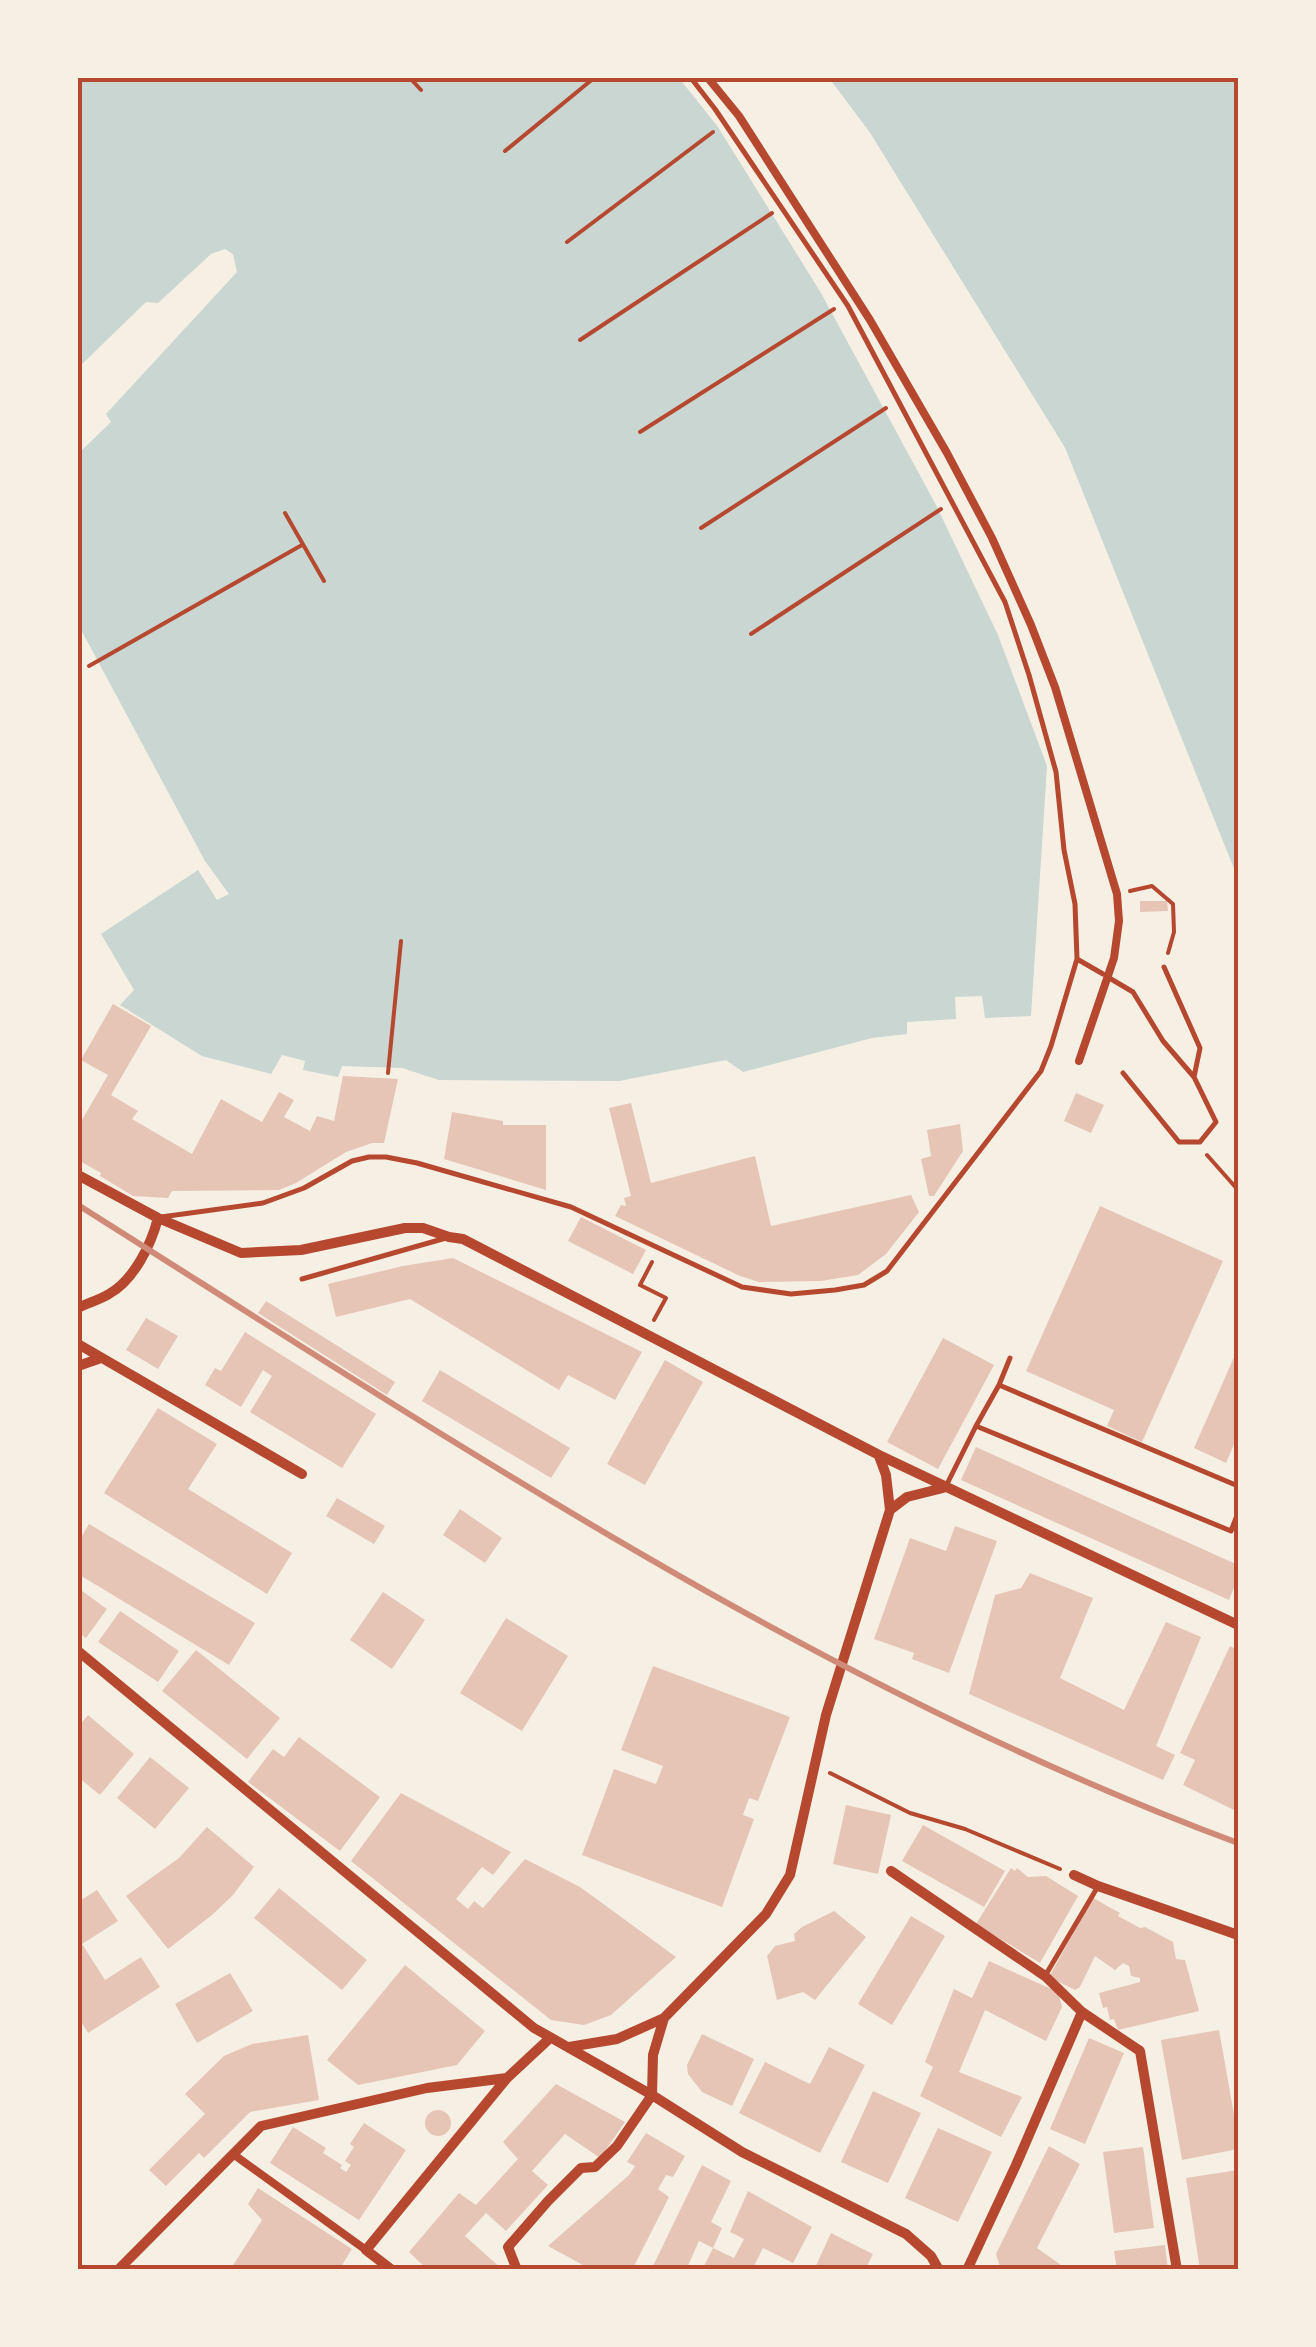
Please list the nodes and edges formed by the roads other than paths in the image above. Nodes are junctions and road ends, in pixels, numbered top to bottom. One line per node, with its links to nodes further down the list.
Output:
1 (691, 78): 3 (lane)
2 (708, 78): 7 (street)
3 (1077, 959): 5 (lane); 11 (lane)
4 (1164, 967): 9 (lane)
5 (1103, 974)
6 (1112, 979): 9 (lane)
7 (1079, 1060)
8 (1122, 1073): 9 (lane)
9 (1194, 1077)
10 (78, 1174): 11 (street)
11 (158, 1218): 12 (street); 14 (street)
12 (449, 1237): 13 (lane); 21 (street)
13 (302, 1278)
14 (78, 1308)
15 (78, 1344): 16 (street)
16 (101, 1358): 18 (street); 22 (street)
17 (1010, 1358): 19 (lane)
18 (78, 1366)
19 (999, 1385): 20 (lane); 23 (lane)
20 (976, 1426): 24 (lane); 26 (lane)
21 (879, 1455): 24 (street); 25 (street)
22 (302, 1474)
23 (1238, 1486)
24 (945, 1487): 25 (street); 27 (street)
25 (890, 1510): 35 (street)
26 (1238, 1513)
27 (1238, 1625)
28 (78, 1651): 36 (street)
29 (891, 1871): 33 (street)
30 (1074, 1874): 31 (street)
31 (1098, 1886): 32 (street); 33 (lane)
32 (1238, 1936)
33 (1045, 1976): 34 (street)
34 (1082, 2012): 46 (street); 47 (street)
35 (664, 2018): 37 (street); 39 (street)
36 (550, 2038): 37 (street); 38 (street)
37 (569, 2047): 39 (street)
38 (506, 2078): 40 (street); 41 (street)
39 (652, 2095): 44 (street); 45 (street)
40 (234, 2154): 41 (street); 42 (street)
41 (366, 2250): 43 (street)
42 (118, 2270)
43 (392, 2270)
44 (517, 2270)
45 (939, 2270)
46 (967, 2270)
47 (1177, 2270)

